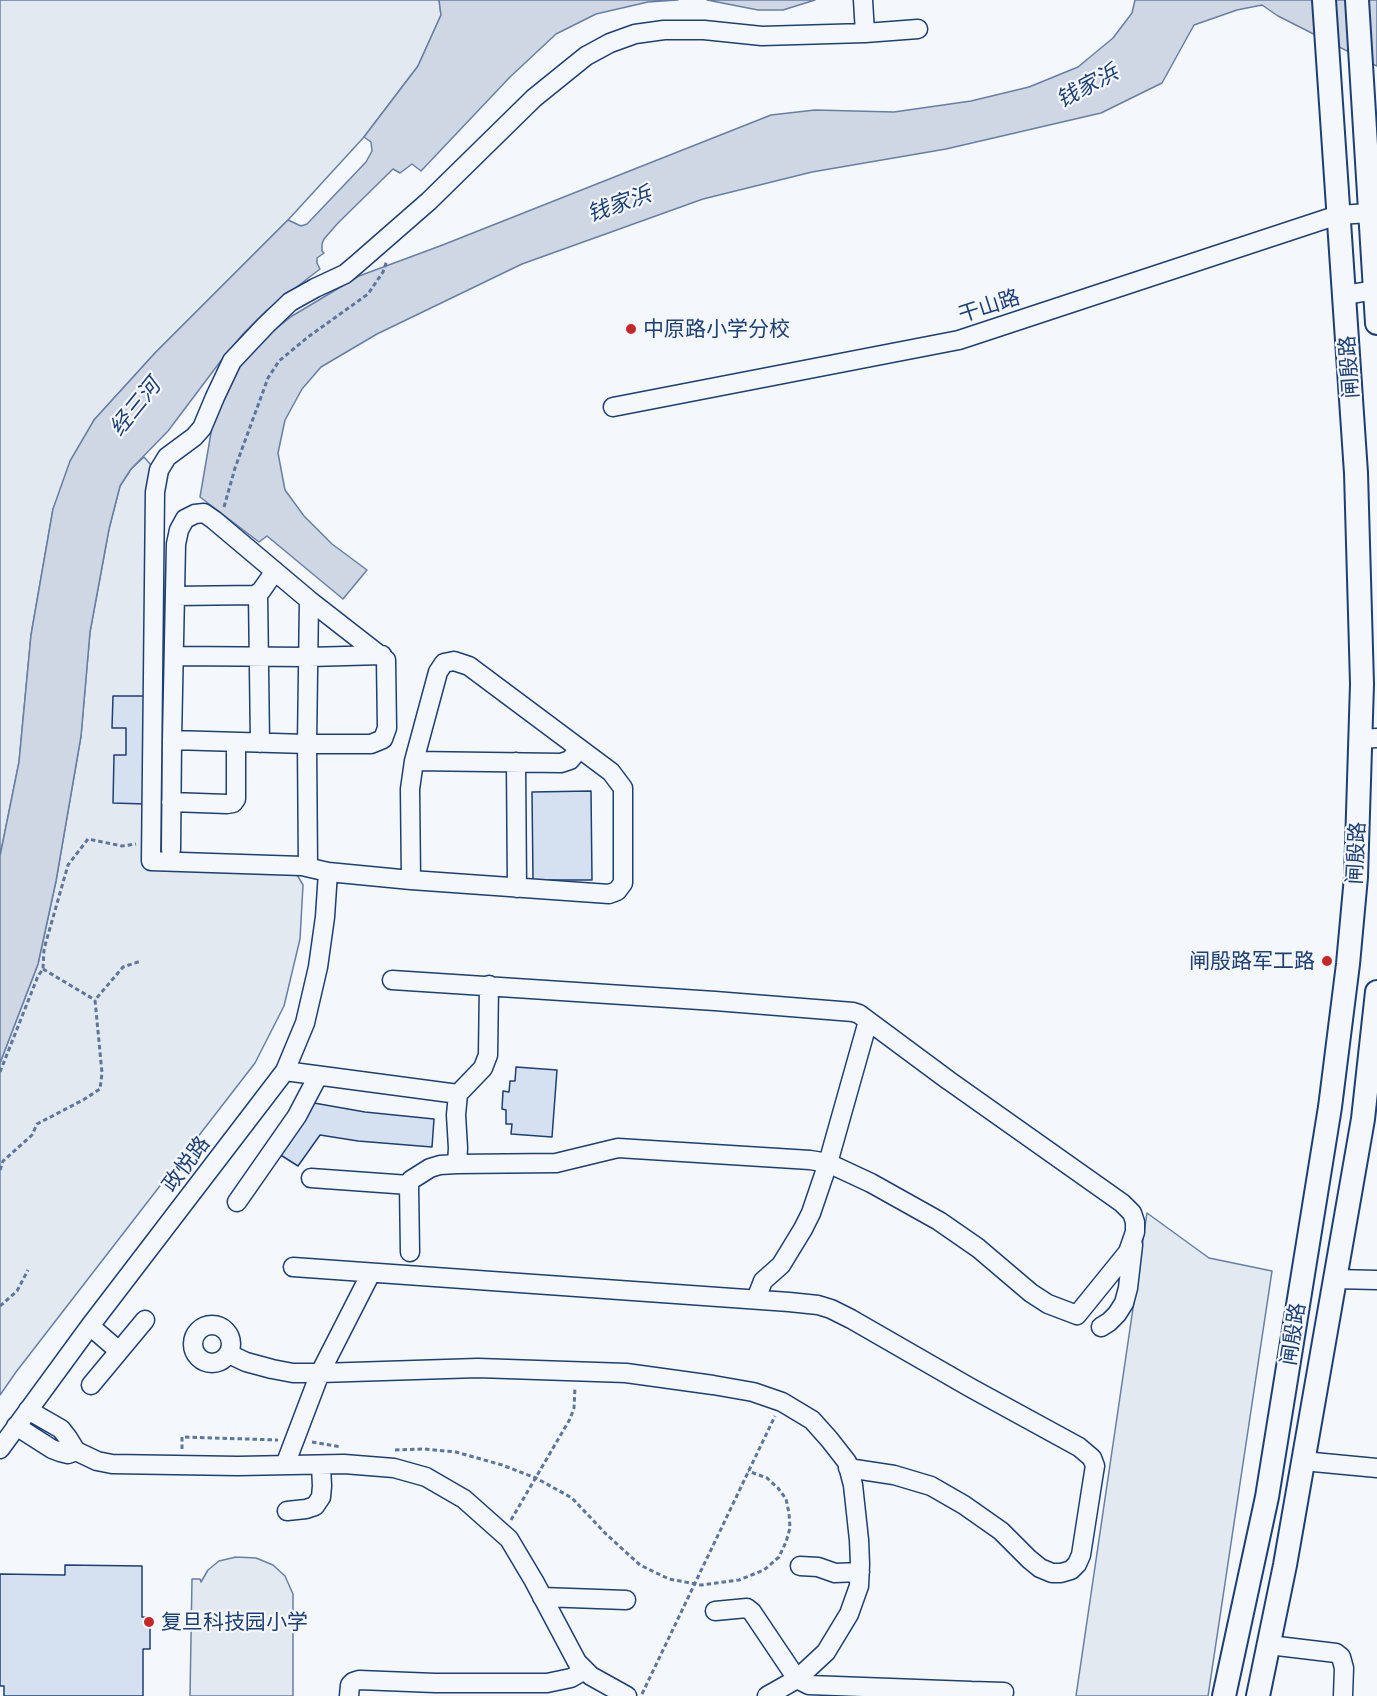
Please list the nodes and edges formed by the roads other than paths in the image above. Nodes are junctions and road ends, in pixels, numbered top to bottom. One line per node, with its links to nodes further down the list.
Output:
1 (863, 0): 5 (street)
2 (1324, 0): 7 (main road, 闸殷路)
3 (1358, 0): 6 (main road, 闸殷路)
4 (918, 29): 5 (street)
5 (865, 33): 31 (street)
6 (1370, 213): 7 (street, 干山路); 8 (main road, 闸殷路)
7 (1338, 215): 9 (main road, 闸殷路); 11 (street, 干山路)
8 (1376, 290): 9 (street); 10 (main road, 闸殷路)
9 (1344, 295): 20 (main road, 闸殷路)
10 (1377, 322)
11 (613, 407)
12 (275, 571): 13 (street); 14 (street); 15 (street)
13 (258, 593): 14 (street); 18 (street)
14 (175, 596): 17 (street)
15 (309, 600): 16 (street); 19 (street)
16 (382, 655): 19 (street); 25 (street)
17 (174, 656): 18 (street); 22 (street)
18 (259, 656): 19 (street); 24 (street)
19 (309, 657): 25 (street)
20 (1369, 661): 21 (main road, 闸殷路)
21 (1369, 739): 86 (main road, 闸殷路)
22 (172, 740): 23 (street); 29 (street)
23 (236, 742): 24 (street); 29 (street)
24 (260, 742): 25 (street)
25 (307, 744): 31 (street)
26 (579, 749): 27 (street); 28 (street); 34 (street)
27 (414, 761): 28 (street); 33 (street)
28 (516, 762): 34 (street)
29 (171, 802): 30 (street)
30 (171, 850)
31 (308, 867): 32 (street)
32 (328, 872): 33 (street); 40 (street, 政悦路)
33 (411, 880): 34 (street)
34 (517, 888)
35 (392, 980): 36 (street)
36 (489, 985): 38 (street); 42 (street)
37 (1377, 992): 39 (main road, 闸殷路)
38 (868, 1021): 43 (street); 48 (street)
39 (1373, 1069): 52 (main road, 闸殷路)
40 (285, 1071): 41 (street); 56 (street, 政悦路)
41 (318, 1076): 42 (street); 47 (street)
42 (458, 1094): 44 (street)
43 (828, 1163): 44 (street); 48 (street); 54 (street)
44 (457, 1164): 46 (street)
45 (311, 1178): 46 (street)
46 (409, 1185): 49 (street)
47 (237, 1202)
48 (1135, 1232): 57 (street)
49 (410, 1252)
50 (293, 1268): 51 (street)
51 (370, 1273): 54 (street); 60 (street)
52 (1335, 1279): 53 (street); 66 (main road, 闸殷路)
53 (1377, 1280)
54 (756, 1299): 69 (street)
55 (145, 1320): 58 (street)
56 (90, 1326): 58 (street); 62 (street, 政悦路)
57 (1101, 1327)
58 (119, 1351): 61 (street)
59 (229, 1354): 60 (street)
60 (320, 1373): 67 (street); 69 (street)
61 (91, 1385)
62 (28, 1410): 63 (street, 政悦路); 65 (street)
63 (16, 1426): 64 (street, 政悦路); 65 (street)
64 (0, 1449)
65 (76, 1451): 67 (street)
66 (1303, 1461): 70 (street); 77 (main road, 闸殷路)
67 (285, 1465): 68 (street)
68 (321, 1465): 71 (street); 74 (street)
69 (848, 1468): 73 (street)
70 (1377, 1468)
71 (287, 1511)
72 (800, 1566): 73 (street)
73 (860, 1572): 79 (street)
74 (542, 1597): 75 (street); 78 (street)
75 (626, 1600)
76 (716, 1611): 79 (street)
77 (1269, 1645): 87 (main road, 闸殷路); 88 (street)
78 (585, 1670): 80 (street); 84 (street)
79 (797, 1679): 82 (street); 85 (street)
80 (547, 1689): 83 (street)
81 (1004, 1692): 82 (street)
82 (971, 1694)
83 (349, 1696)
84 (627, 1696)
85 (767, 1696)
86 (1224, 1696)
87 (1258, 1696)
88 (1343, 1696)

